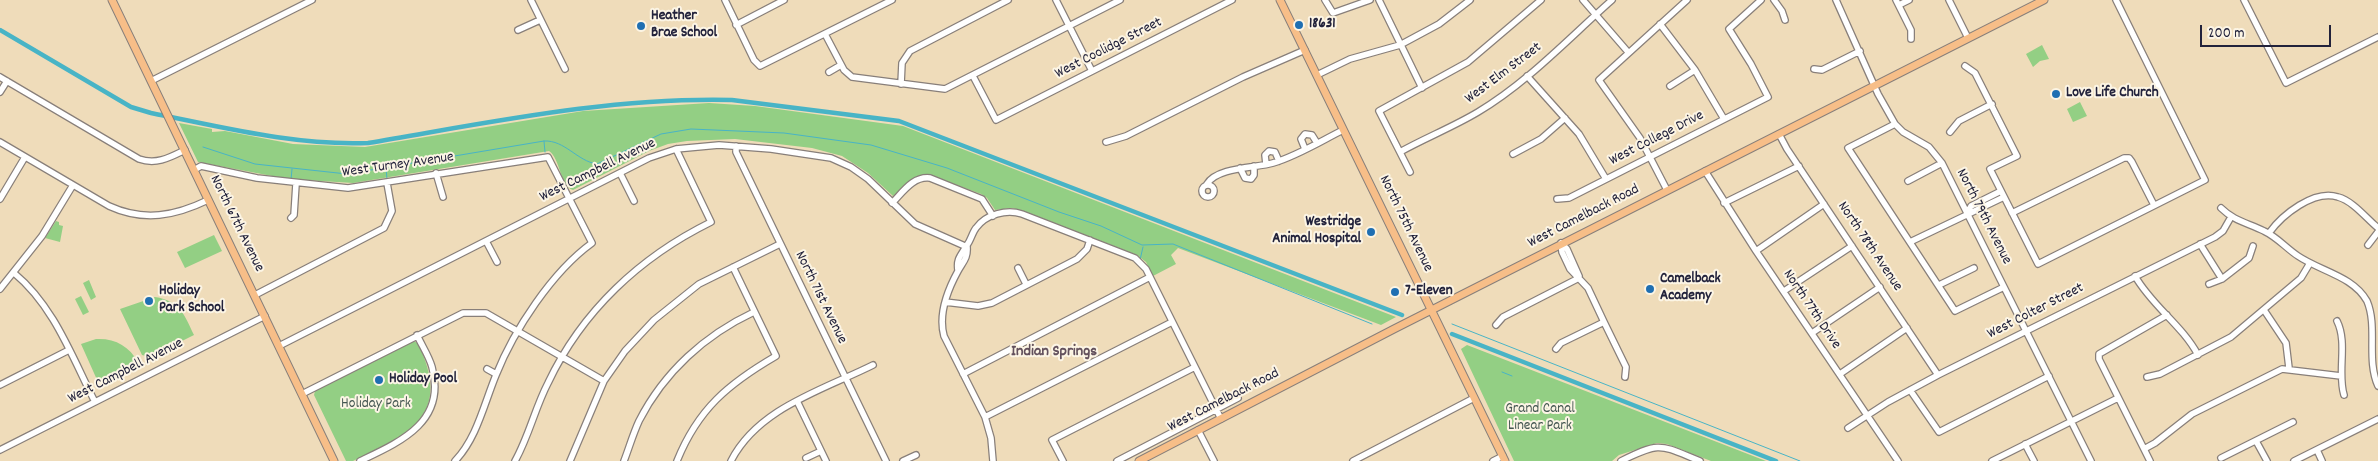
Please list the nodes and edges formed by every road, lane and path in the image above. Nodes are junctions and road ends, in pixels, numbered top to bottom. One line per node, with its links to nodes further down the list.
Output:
1 (112, 0): 55 (main road, North 67th Avenue)
2 (312, 0): 55 (street)
3 (531, 0): 30 (street)
4 (724, 0): 33 (street)
5 (784, 0): 33 (street)
6 (892, 0): 36 (street)
7 (1008, 0): 57 (street)
8 (1056, 0): 34 (street)
9 (1120, 0): 34 (street)
10 (1232, 0): 49 (street, West Coolidge Street)
11 (1280, 0): 41 (main road, North 75th Avenue)
12 (1325, 0): 13 (street)
13 (1370, 0)
14 (1379, 0): 40 (street)
15 (1470, 0): 40 (street)
16 (1541, 0): 60 (street)
17 (1582, 0): 29 (street)
18 (1612, 0): 29 (street, West Elm Street)
19 (1687, 0): 32 (street)
20 (1761, 0): 64 (street, West College Drive)
21 (1774, 0): 31 (street)
22 (1836, 0): 42 (street, North 79th Avenue)
23 (1909, 0): 28 (street)
24 (1949, 0): 38 (street)
25 (2044, 0): 38 (main road, West Camelback Road)
26 (2116, 0): 108 (street)
27 (2244, 0): 37 (street)
28 (1897, 3): 39 (street)
29 (1596, 14): 43 (street); 53 (street, West Elm Street)
30 (540, 20): 35 (street); 46 (street)
31 (1785, 20)
32 (1660, 24): 43 (street); 48 (street)
33 (736, 25): 36 (street)
34 (1069, 26): 49 (street); 52 (street)
35 (518, 30)
36 (825, 34): 44 (street)
37 (2378, 37)
38 (1968, 38): 58 (main road, West Camelback Road)
39 (1911, 39)
40 (1400, 45): 51 (street); 60 (street)
41 (1305, 50): 51 (main road, North 75th Avenue); 70 (street)
42 (1860, 51): 47 (street); 58 (street, North 79th Avenue)
43 (1628, 52): 79 (street)
44 (841, 66): 50 (street); 57 (street)
45 (1965, 66): 62 (street)
46 (565, 69)
47 (1814, 69)
48 (1695, 70): 59 (street); 64 (street)
49 (1092, 71): 52 (street, West Coolidge Street)
50 (829, 72)
51 (1317, 75): 66 (main road, North 75th Avenue)
52 (973, 76): 57 (street)
53 (1527, 76): 63 (street); 76 (street, West Elm Street)
54 (0, 78): 56 (street)
55 (151, 80): 75 (main road, North 67th Avenue)
56 (7, 81): 61 (street); 75 (street)
57 (901, 84)
58 (1875, 85): 65 (street, North 79th Avenue); 68 (main road, West Camelback Road)
59 (1670, 86)
60 (1422, 88): 76 (street)
61 (0, 92)
62 (1992, 104): 67 (street); 98 (street)
63 (1565, 118): 77 (street); 91 (street)
64 (1724, 119): 79 (street, West College Drive)
65 (1895, 124): 81 (street, North 79th Avenue); 119 (street)
66 (1343, 130): 71 (street); 147 (main road, North 75th Avenue)
67 (1950, 132)
68 (1779, 134): 84 (street, North 78th Avenue); 87 (main road, West Camelback Road)
69 (0, 142): 78 (street)
70 (1106, 142)
71 (1317, 143): 74 (street); 74 (street)
72 (736, 146): 73 (street, West Campbell Avenue); 105 (street, West Campbell Avenue); 121 (street, North 71st Avenue)
73 (676, 149): 90 (street, West Campbell Avenue); 165 (street)
74 (1305, 149): 80 (street)
75 (184, 150): 86 (main road, North 67th Avenue)
76 (1400, 152): 88 (street)
77 (1513, 154)
78 (25, 156): 96 (street); 100 (street)
79 (1650, 156): 91 (street, West College Drive); 97 (street)
80 (1279, 161): 82 (street); 82 (street)
81 (1942, 163): 92 (street); 110 (street, North 79th Avenue)
82 (1266, 164): 83 (street)
83 (1254, 166): 85 (street); 85 (street)
84 (1798, 166): 106 (street); 107 (street, North 78th Avenue)
85 (1240, 168): 95 (street)
86 (194, 170): 94 (street, West Turney Avenue); 103 (main road, North 67th Avenue)
87 (1704, 171): 97 (main road, West Camelback Road); 106 (street, North 77th Drive)
88 (1410, 172)
89 (436, 173): 93 (street, West Turney Avenue); 99 (street); 101 (street, West Turney Avenue)
90 (620, 173): 101 (street, West Campbell Avenue); 104 (street)
91 (1606, 179): 102 (street, West College Drive)
92 (1908, 180)
93 (387, 182): 94 (street, West Turney Avenue); 145 (street)
94 (296, 184): 114 (street)
95 (1207, 184)
96 (73, 185): 103 (street); 133 (street)
97 (1667, 190): 120 (main road, West Camelback Road)
98 (2002, 194): 110 (street); 111 (street)
99 (443, 197)
100 (0, 199)
101 (569, 199): 118 (street, West Campbell Avenue); 158 (street)
102 (1557, 199)
103 (208, 200): 145 (main road, North 67th Avenue)
104 (634, 201)
105 (892, 203): 112 (street); 126 (street, West Campbell Avenue)
106 (1724, 203): 127 (street, North 77th Drive)
107 (1824, 204): 123 (street, North 78th Avenue); 127 (street)
108 (2154, 205): 111 (street); 111 (street)
109 (2221, 208): 113 (street)
110 (1967, 213): 119 (street); 142 (street, North 79th Avenue)
111 (2012, 213)
112 (993, 216): 117 (street); 126 (street)
113 (2231, 217): 116 (street); 122 (street, West Colter Street)
114 (291, 218)
115 (2378, 230): 116 (street); 125 (street)
116 (2269, 233): 129 (street)
117 (1090, 240): 135 (street); 138 (street)
118 (486, 241): 128 (street); 162 (street, West Campbell Avenue)
119 (1910, 242): 140 (street)
120 (1561, 243): 136 (street); 147 (main road, West Camelback Road)
121 (780, 244): 130 (street); 180 (street, North 71st Avenue)
122 (2200, 244): 134 (street, West Colter Street); 137 (street)
123 (1852, 246): 141 (street, North 78th Avenue); 144 (street)
124 (2253, 246): 137 (street)
125 (2368, 246)
126 (967, 247): 146 (street)
127 (1756, 251): 144 (street, North 77th Drive)
128 (497, 262)
129 (2310, 263): 148 (street); 152 (street)
130 (733, 266): 149 (street); 181 (street)
131 (1018, 268): 138 (street)
132 (1974, 268): 140 (street)
133 (14, 273): 143 (street); 164 (street)
134 (2135, 276): 150 (street); 159 (street, West Colter Street)
135 (1150, 277): 154 (street); 173 (street)
136 (1579, 278): 155 (street); 156 (street)
137 (2222, 279): 139 (street)
138 (1026, 284): 146 (street)
139 (2209, 284)
140 (1939, 285): 142 (street)
141 (1880, 287): 157 (street, North 78th Avenue); 160 (street)
142 (2004, 287): 159 (street, North 79th Avenue)
143 (0, 289)
144 (1784, 292): 160 (street, North 77th Drive)
145 (254, 295): 151 (main road, North 67th Avenue)
146 (946, 302): 173 (street)
147 (1432, 309): 188 (main road, North 75th Avenue); 195 (main road, West Camelback Road)
148 (2264, 310): 166 (street); 170 (street)
149 (754, 312): 216 (street); 217 (street)
150 (2167, 315): 166 (street); 189 (street)
151 (265, 316): 162 (main road, North 67th Avenue); 191 (street, West Campbell Avenue)
152 (2376, 319): 167 (street)
153 (2337, 321): 177 (street)
154 (1172, 322): 169 (street); 194 (street)
155 (1604, 322): 163 (street); 178 (street)
156 (1496, 324)
157 (1907, 328): 174 (street); 175 (street, North 78th Avenue)
158 (518, 331): 161 (street); 165 (street); 172 (street)
159 (2027, 331): 175 (street, West Colter Street); 176 (street, North 79th Avenue)
160 (1812, 333): 174 (street, North 77th Drive)
161 (417, 335): 185 (street); 212 (street)
162 (279, 346): 185 (main road, North 67th Avenue)
163 (1556, 349)
164 (69, 350): 182 (street); 191 (street)
165 (562, 356): 181 (street); 214 (street)
166 (2198, 356): 179 (street)
167 (2376, 363): 183 (street)
168 (872, 365): 180 (street)
169 (1195, 367): 192 (street); 223 (street)
170 (2289, 368): 177 (street); 203 (street)
171 (486, 369): 172 (street)
172 (496, 374): 213 (street)
173 (963, 374): 194 (street)
174 (1840, 374): 193 (street, North 77th Drive)
175 (1938, 375): 184 (street, West Colter Street)
176 (2049, 376): 184 (street); 197 (street, North 79th Avenue)
177 (2341, 376): 186 (street)
178 (1625, 377)
179 (2147, 378)
180 (846, 379): 190 (street); 220 (street, North 71st Avenue)
181 (604, 381): 215 (street)
182 (0, 385)
183 (2378, 386)
184 (1910, 390): 193 (street, West Colter Street)
185 (302, 394): 211 (main road, North 67th Avenue)
186 (2344, 395)
187 (1238, 398): 192 (street, West Camelback Road)
188 (1474, 398): 209 (main road, North 75th Avenue); 227 (street)
189 (2118, 398): 197 (street); 203 (street)
190 (797, 401): 206 (street); 218 (street)
191 (95, 402): 204 (street, West Campbell Avenue)
192 (1216, 410): 195 (street); 224 (street, West Camelback Road)
193 (1867, 415): 199 (street, West Colter Street); 231 (street, North 77th Drive)
194 (985, 417): 222 (street)
195 (1221, 419): 200 (main road, West Camelback Road)
196 (2378, 419): 205 (street)
197 (2071, 422): 202 (street); 234 (street, North 79th Avenue)
198 (2293, 422): 201 (street)
199 (1848, 428)
200 (1198, 430): 225 (main road, West Camelback Road); 226 (street)
201 (2256, 441): 210 (street); 236 (street)
202 (2025, 444): 232 (street); 233 (street)
203 (2144, 449): 235 (street)
204 (0, 450)
205 (2317, 450): 237 (street); 238 (street)
206 (821, 451): 208 (street); 219 (street)
207 (916, 455): 221 (street)
208 (806, 458)
209 (1504, 458): 228 (street)
210 (2221, 458)
211 (334, 461)
212 (360, 461)
213 (455, 461)
214 (515, 461)
215 (570, 461)
216 (624, 461)
217 (677, 461)
218 (731, 461)
219 (826, 461)
220 (886, 461)
221 (903, 461)
222 (993, 461)
223 (1063, 461)
224 (1118, 461)
225 (1139, 461)
226 (1214, 461)
227 (1353, 461)
228 (1493, 461)
229 (1621, 461): 230 (street)
230 (1700, 461)
231 (1898, 461)
232 (1992, 461)
233 (2034, 461)
234 (2091, 461)
235 (2150, 461)
236 (2266, 461)
237 (2294, 461)
238 (2322, 461)

